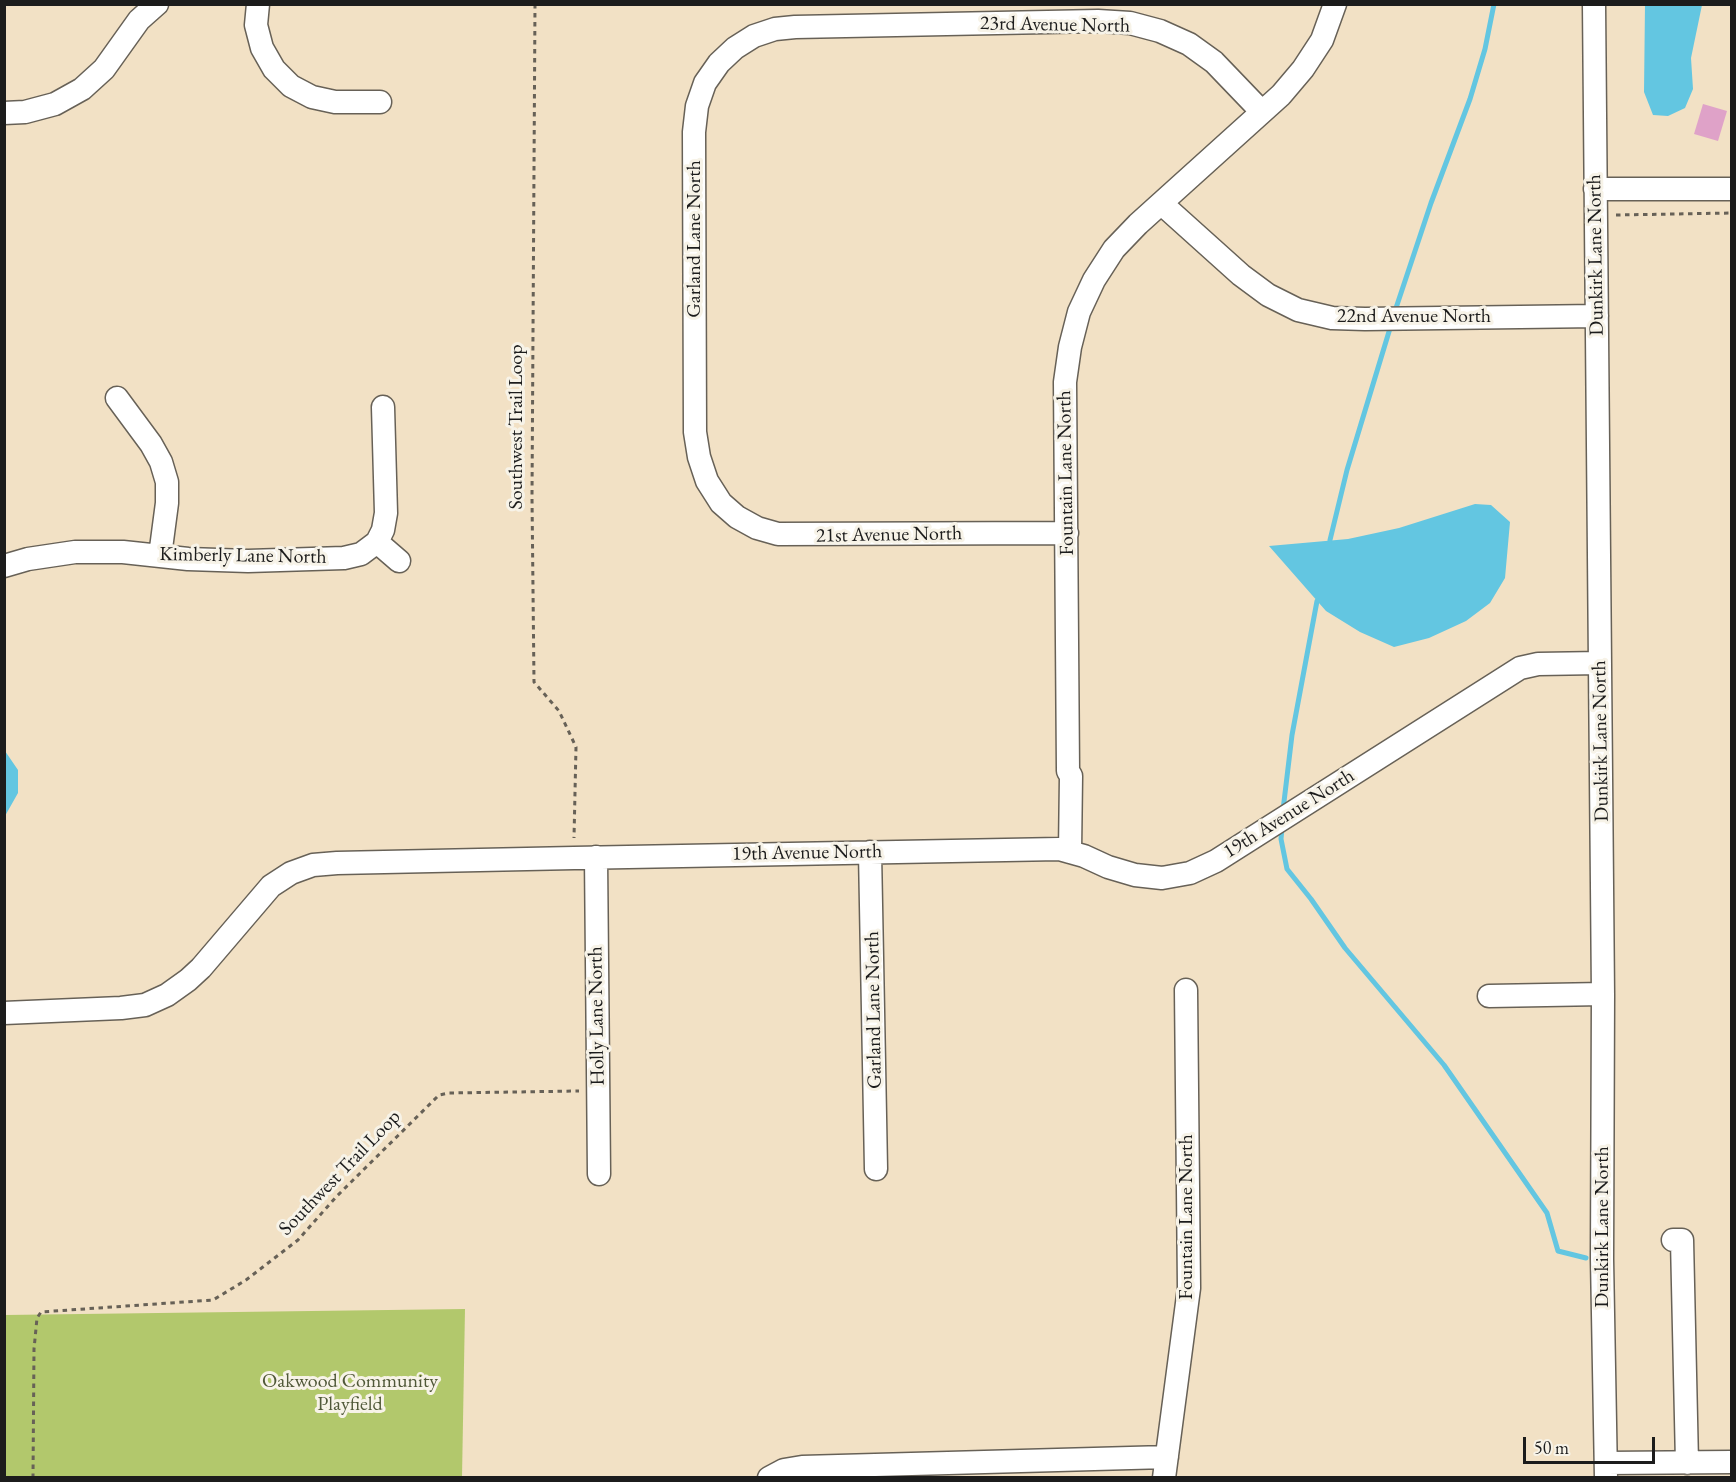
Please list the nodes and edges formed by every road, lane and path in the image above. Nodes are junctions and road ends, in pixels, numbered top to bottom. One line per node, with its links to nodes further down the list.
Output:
1 (157, 4): 9 (street)
2 (258, 4): 7 (street)
3 (535, 4): 25 (path, Southwest Trail Loop)
4 (1335, 4): 8 (street)
5 (1594, 4): 10 (street, Dunkirk Lane North)
6 (795, 27): 8 (street, 23rd Avenue North); 18 (street, Garland Lane North)
7 (380, 102)
8 (1262, 112): 12 (street, Fountain Lane North)
9 (4, 113)
10 (1595, 189): 11 (street); 15 (street, Dunkirk Lane North)
11 (1731, 189)
12 (1162, 204): 15 (street, 22nd Avenue North); 19 (street, Fountain Lane North)
13 (1731, 213): 14 (path)
14 (1615, 215)
15 (1596, 316): 24 (street, Dunkirk Lane North)
16 (117, 398): 21 (street)
17 (383, 407): 20 (street)
18 (721, 503): 19 (street, 21st Avenue North)
19 (1067, 533): 27 (street, Fountain Lane North)
20 (377, 542): 21 (street, Kimberly Lane North); 22 (street)
21 (160, 556): 23 (street, Kimberly Lane North)
22 (399, 561)
23 (4, 566)
24 (1600, 663): 27 (street, 19th Avenue North); 30 (street, Dunkirk Lane North)
25 (574, 835)
26 (870, 852): 27 (street, 19th Avenue North); 28 (street, 19th Avenue North); 34 (street, Garland Lane North)
27 (1070, 852)
28 (596, 857): 32 (street, 19th Avenue North); 35 (street, Holly Lane North)
29 (1186, 990): 38 (street, Fountain Lane North)
30 (1603, 994): 31 (street); 40 (street, Dunkirk Lane North)
31 (1490, 996)
32 (4, 1013)
33 (582, 1091): 41 (path, Southwest Trail Loop)
34 (876, 1169)
35 (599, 1174)
36 (1673, 1240): 37 (street)
37 (1687, 1463): 39 (street); 40 (street)
38 (1165, 1467): 42 (street)
39 (1723, 1467)
40 (1606, 1470)
41 (33, 1478)
42 (769, 1478)

